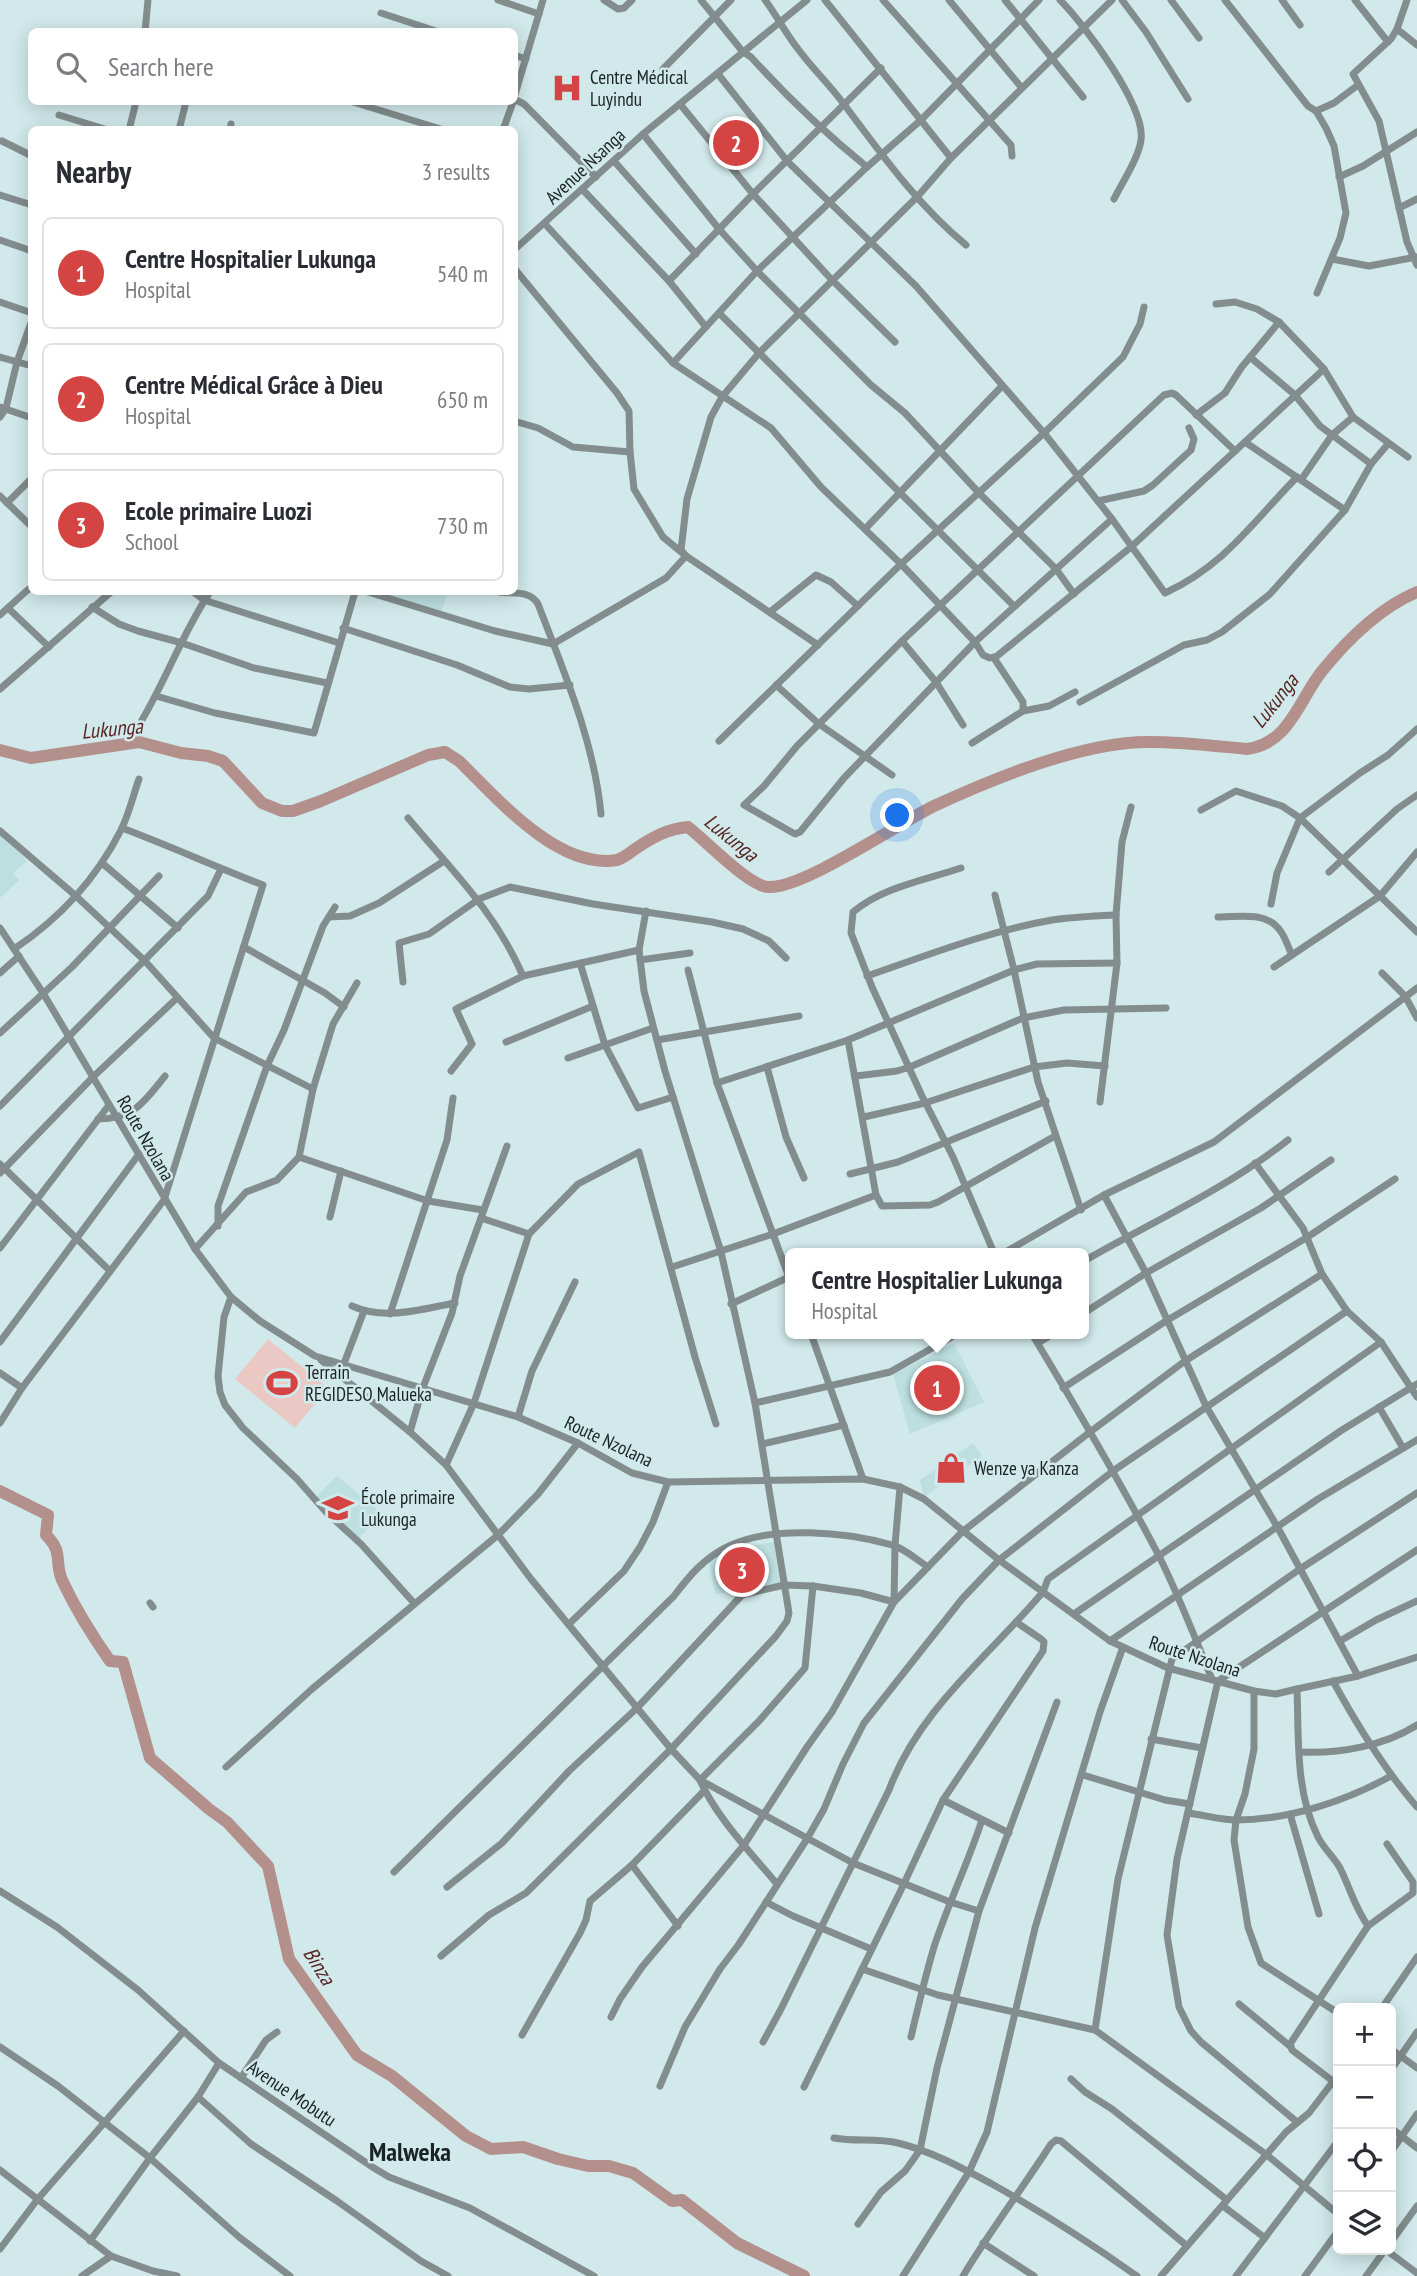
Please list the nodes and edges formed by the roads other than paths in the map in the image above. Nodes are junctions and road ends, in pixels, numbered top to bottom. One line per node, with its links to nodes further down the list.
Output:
1 (149, 0): 30 (street)
2 (498, 0): 24 (street)
3 (543, 0): 24 (street)
4 (604, 0): 5 (street)
5 (632, 0)
6 (701, 0): 25 (street)
7 (731, 0): 25 (street)
8 (765, 0): 27 (street)
9 (807, 0): 27 (street, Avenue Nsanga)
10 (825, 0): 41 (street)
11 (883, 0): 44 (street)
12 (949, 0): 36 (street)
13 (1005, 0): 26 (street)
14 (1039, 0): 26 (street)
15 (1060, 0): 29 (street)
16 (1112, 0): 29 (street)
17 (1122, 0): 49 (street)
18 (1171, 0): 33 (street)
19 (1226, 0): 57 (street)
20 (1282, 0): 28 (street)
21 (1355, 0): 34 (street)
22 (1407, 0): 32 (street)
23 (381, 13): 31 (street)
24 (539, 13): 40 (street)
25 (714, 16): 37 (street); 42 (street)
26 (1022, 20): 36 (street); 39 (street)
27 (782, 22): 37 (street, Avenue Nsanga); 52 (street)
28 (1300, 24)
29 (1085, 27): 39 (street); 84 (street)
30 (146, 28)
31 (427, 28)
32 (1397, 29): 34 (street); 35 (street)
33 (1199, 38)
34 (1388, 43): 45 (street)
35 (1417, 45)
36 (989, 50): 44 (street); 47 (street)
37 (743, 52): 43 (street, Avenue Nsanga); 66 (street)
38 (518, 56): 40 (street)
39 (1054, 58): 47 (street); 48 (street)
40 (526, 59): 46 (street)
41 (881, 68): 52 (street); 59 (street)
42 (663, 69)
43 (718, 74): 51 (street, Avenue Nsanga); 76 (street)
44 (957, 83): 59 (street); 60 (street)
45 (1358, 85): 57 (street); 70 (street)
46 (518, 86)
47 (1021, 87): 60 (street)
48 (1083, 97)
49 (1188, 99)
50 (518, 102): 78 (street)
51 (680, 104): 68 (street, Avenue Nsanga); 81 (street)
52 (844, 104): 66 (street); 72 (street)
53 (135, 105): 62 (street)
54 (185, 105): 63 (street)
55 (363, 105): 64 (street)
56 (512, 105): 65 (street)
57 (1316, 111): 79 (street)
58 (59, 115): 61 (street)
59 (921, 120): 72 (street); 74 (street)
60 (989, 122): 73 (street); 74 (street)
61 (95, 126)
62 (130, 126)
63 (180, 126)
64 (431, 126)
65 (504, 126)
66 (819, 129): 76 (street); 77 (street)
67 (1417, 132): 70 (street)
68 (643, 134): 75 (street, Avenue Nsanga); 90 (street)
69 (2, 141): 71 (street)
70 (1386, 151): 79 (street); 88 (street)
71 (28, 154)
72 (882, 154): 77 (street); 83 (street)
73 (1012, 156)
74 (951, 158): 83 (street)
75 (614, 160): 78 (street, Avenue Nsanga); 97 (street)
76 (787, 161): 81 (street); 86 (street)
77 (867, 167): 86 (street)
78 (596, 177): 80 (street, Avenue Nsanga)
79 (1339, 177): 98 (street)
80 (583, 190): 89 (street, Avenue Nsanga); 103 (street)
81 (753, 194): 90 (street); 91 (street)
82 (0, 195): 87 (street)
83 (918, 196): 93 (street); 94 (street)
84 (1114, 199)
85 (1417, 199): 88 (street)
86 (831, 202): 91 (street); 93 (street)
87 (28, 204)
88 (1399, 208): 99 (street)
89 (545, 224): 95 (street, Avenue Nsanga); 119 (street)
90 (719, 229): 97 (street); 100 (street)
91 (792, 237): 100 (street); 102 (street)
92 (0, 240): 96 (street)
93 (872, 242): 102 (street); 122 (street)
94 (966, 245)
95 (518, 247)
96 (28, 250)
97 (696, 254): 103 (street)
98 (1332, 259): 99 (street); 104 (street)
99 (1416, 260)
100 (757, 271): 109 (street); 110 (street)
101 (518, 273): 138 (street)
102 (832, 280): 110 (street); 114 (street)
103 (669, 281): 112 (street)
104 (1317, 293)
105 (0, 302): 108 (street)
106 (1216, 304): 111 (street)
107 (1144, 307): 132 (street)
108 (28, 312)
109 (720, 314): 112 (street); 115 (street)
110 (799, 314): 115 (street); 136 (street)
111 (1279, 322): 117 (street); 121 (street)
112 (706, 327): 119 (street)
113 (28, 331): 118 (street)
114 (895, 342)
115 (759, 353): 124 (street); 144 (street)
116 (0, 357): 118 (street)
117 (1251, 357): 123 (street); 126 (street)
118 (17, 362): 120 (street); 125 (street)
119 (673, 363): 124 (street)
120 (28, 365)
121 (1324, 369): 123 (street); 129 (street)
122 (1002, 386): 132 (street); 136 (street)
123 (1295, 395): 133 (street); 134 (street)
124 (722, 397): 152 (street); 156 (street)
125 (3, 407): 127 (street); 128 (street)
126 (1196, 415): 137 (street); 141 (street)
127 (28, 416)
128 (0, 417)
129 (1353, 417): 133 (street); 135 (street)
130 (518, 422): 138 (street)
131 (1189, 428): 147 (street)
132 (1044, 433): 141 (street); 145 (street)
133 (1332, 435): 140 (street); 142 (street)
134 (1245, 442): 137 (street); 142 (street)
135 (1388, 444): 139 (street); 140 (street)
136 (939, 451): 144 (street); 145 (street)
137 (1235, 451): 155 (street)
138 (630, 452): 156 (street)
139 (1408, 457)
140 (1370, 464): 149 (street)
141 (1077, 476): 147 (street); 154 (street)
142 (1299, 479): 149 (street); 155 (street)
143 (28, 482): 148 (street)
144 (900, 491): 152 (street); 153 (street)
145 (979, 493): 153 (street); 154 (street)
146 (0, 496): 148 (street)
147 (1098, 501): 150 (street)
148 (8, 503): 151 (street)
149 (1345, 510): 192 (street)
150 (1112, 519): 155 (street); 158 (street)
151 (28, 523)
152 (865, 529): 157 (street)
153 (937, 531): 157 (street); 159 (street)
154 (1018, 532): 158 (street); 159 (street)
155 (1131, 547): 162 (street)
156 (686, 556): 174 (street); 181 (street)
157 (901, 564): 169 (street); 170 (street)
158 (1056, 569): 162 (street); 171 (street)
159 (978, 571): 170 (street); 171 (street)
160 (28, 590): 173 (street)
161 (518, 594): 181 (street)
162 (1074, 594): 184 (street)
163 (100, 595): 172 (street)
164 (197, 595): 168 (street)
165 (208, 595): 168 (street)
166 (354, 595): 176 (street)
167 (378, 595): 181 (street)
168 (204, 600): 179 (street); 180 (street)
169 (858, 606): 174 (street); 182 (street)
170 (941, 606): 177 (street); 178 (street)
171 (1014, 606): 178 (street)
172 (92, 607): 179 (street); 183 (street)
173 (8, 608): 175 (street); 183 (street)
174 (769, 612): 182 (street)
175 (0, 615)
176 (343, 628): 180 (street); 187 (street)
177 (902, 641): 186 (street); 195 (street)
178 (975, 642): 184 (street); 186 (street)
179 (182, 643): 185 (street); 191 (street)
180 (339, 643): 185 (street)
181 (553, 644): 187 (street)
182 (818, 645): 188 (street)
183 (49, 647): 189 (street)
184 (994, 658): 193 (street)
185 (327, 682): 191 (street)
186 (936, 682): 196 (street); 200 (street)
187 (570, 685): 206 (street)
188 (776, 685): 195 (street); 198 (street)
189 (0, 689)
190 (1075, 692): 193 (street)
191 (156, 696): 194 (street)
192 (1080, 702)
193 (1023, 710): 199 (street)
194 (142, 720)
195 (819, 724): 200 (street); 200 (street)
196 (963, 725)
197 (1417, 729): 207 (street)
198 (719, 741)
199 (972, 743)
200 (865, 756): 201 (street)
201 (892, 775)
202 (139, 779): 209 (street)
203 (1417, 795): 212 (street)
204 (1131, 807): 227 (street)
205 (1201, 810): 207 (street)
206 (601, 814)
207 (1300, 817): 212 (street); 224 (street)
208 (408, 818): 213 (street)
209 (122, 828): 214 (street); 216 (street)
210 (0, 831): 221 (street)
211 (1417, 852): 222 (street)
212 (1342, 859): 217 (street); 222 (street)
213 (444, 861): 223 (street); 228 (street)
214 (102, 863): 219 (street); 221 (street)
215 (961, 868): 251 (street)
216 (221, 869): 230 (street); 235 (street)
217 (1329, 872)
218 (159, 876): 219 (street)
219 (141, 895): 230 (street); 231 (street)
220 (995, 895): 233 (street)
221 (76, 896): 231 (street); 237 (street)
222 (1380, 896): 234 (street); 239 (street)
223 (479, 899): 226 (street); 250 (street); 253 (street)
224 (1271, 904)
225 (335, 907): 228 (street)
226 (646, 911): 236 (street); 240 (street)
227 (1116, 915): 233 (street); 243 (street)
228 (328, 917): 252 (street)
229 (1218, 917): 239 (street)
230 (178, 928): 242 (street)
231 (110, 929): 242 (street); 256 (street)
232 (1, 931): 237 (street, Route Nzolana)
233 (1003, 932): 247 (street); 251 (street)
234 (1417, 932)
235 (244, 947): 252 (street); 271 (street)
236 (639, 950): 241 (street); 244 (street)
237 (17, 953): 248 (street); 256 (street, Route Nzolana)
238 (690, 953): 241 (street)
239 (1292, 955): 245 (street)
240 (786, 958)
241 (640, 960): 267 (street)
242 (145, 961): 258 (street); 270 (street)
243 (1116, 962): 247 (street); 262 (street)
244 (580, 963): 250 (street); 259 (street)
245 (1274, 967)
246 (688, 970): 269 (street)
247 (1014, 970): 264 (street); 266 (street)
248 (0, 973)
249 (1382, 973): 257 (street)
250 (523, 976): 282 (street)
251 (867, 976): 266 (street)
252 (303, 980): 260 (street); 277 (street)
253 (402, 982)
254 (357, 983): 260 (street)
255 (1417, 988): 257 (street)
256 (43, 993): 268 (street); 270 (street, Route Nzolana)
257 (1405, 996): 265 (street); 314 (street)
258 (177, 998): 271 (street); 283 (street)
259 (593, 1006): 274 (street); 275 (street)
260 (344, 1007): 287 (street)
261 (1166, 1008): 262 (street)
262 (1110, 1009): 264 (street); 278 (street)
263 (799, 1016): 269 (street)
264 (1023, 1017): 280 (street); 281 (street)
265 (1417, 1018)
266 (889, 1023): 273 (street); 280 (street)
267 (653, 1028): 272 (street); 275 (street)
268 (0, 1033)
269 (704, 1033): 272 (street); 286 (street)
270 (69, 1037): 283 (street, Route Nzolana); 294 (street)
271 (214, 1038): 277 (street); 317 (street)
272 (657, 1040): 288 (street)
273 (848, 1040): 279 (street); 285 (street)
274 (506, 1042)
275 (605, 1045): 276 (street); 288 (street)
276 (568, 1058)
277 (267, 1066): 287 (street); 322 (street)
278 (1105, 1066): 281 (street); 291 (street)
279 (766, 1067): 286 (street); 310 (street)
280 (910, 1067): 285 (street); 292 (street)
281 (1034, 1067): 290 (street); 292 (street)
282 (451, 1071)
283 (93, 1076): 293 (street, Route Nzolana); 307 (street)
284 (165, 1076): 297 (street)
285 (856, 1076): 295 (street)
286 (717, 1083): 324 (street)
287 (313, 1089): 303 (street)
288 (673, 1097): 332 (street)
289 (453, 1098): 318 (street)
290 (1046, 1101): 298 (street); 300 (street)
291 (1100, 1102)
292 (925, 1103): 295 (street); 300 (street)
293 (108, 1105): 296 (street); 297 (street, Route Nzolana)
294 (0, 1106)
295 (864, 1117): 306 (street)
296 (98, 1119): 297 (street); 316 (street)
297 (117, 1119): 302 (street, Route Nzolana)
298 (1055, 1136): 312 (street); 319 (street)
299 (1288, 1140): 305 (street)
300 (944, 1141): 306 (street); 312 (street)
301 (507, 1146): 320 (street)
302 (139, 1154): 317 (street, Route Nzolana); 325 (street)
303 (299, 1157): 308 (street); 322 (street)
304 (1331, 1160): 315 (street)
305 (1255, 1163): 315 (street); 326 (street)
306 (872, 1168): 309 (street); 313 (street)
307 (1, 1169): 316 (street)
308 (341, 1171): 318 (street); 321 (street)
309 (850, 1174)
310 (804, 1178)
311 (1395, 1179): 327 (street)
312 (965, 1187): 313 (street); 329 (street)
313 (876, 1195): 324 (street)
314 (1104, 1195): 319 (street); 326 (street)
315 (1277, 1197): 327 (street); 337 (street)
316 (36, 1199): 325 (street); 328 (street)
317 (164, 1200): 331 (street, Route Nzolana); 336 (street)
318 (428, 1201): 320 (street); 348 (street)
319 (1081, 1210): 330 (street)
320 (482, 1214): 323 (street); 342 (street)
321 (330, 1217)
322 (218, 1226): 331 (street)
323 (529, 1234): 334 (street); 367 (street)
324 (773, 1234): 332 (street); 335 (street)
325 (77, 1238): 336 (street); 354 (street)
326 (1126, 1238): 333 (street); 337 (street)
327 (1306, 1238): 338 (street); 349 (street)
328 (0, 1248)
329 (992, 1248)
330 (1013, 1248)
331 (195, 1249): 341 (street, Route Nzolana)
332 (721, 1252): 334 (street); 343 (street)
333 (1089, 1258)
334 (671, 1267): 373 (street)
335 (785, 1267)
336 (110, 1271): 363 (street)
337 (1146, 1273): 345 (street); 349 (street)
338 (1322, 1274): 347 (street); 358 (street)
339 (785, 1280): 343 (street)
340 (575, 1282): 371 (street)
341 (231, 1297): 357 (street, Route Nzolana); 407 (street)
342 (455, 1303): 348 (street); 365 (street)
343 (731, 1304): 368 (street)
344 (352, 1306): 346 (street)
345 (1089, 1310)
346 (364, 1311): 348 (street); 359 (street)
347 (1348, 1311): 355 (street); 369 (street)
348 (390, 1314)
349 (1166, 1321): 358 (street); 364 (street)
350 (813, 1339): 362 (street)
351 (948, 1339): 362 (street)
352 (1035, 1339): 356 (street)
353 (1045, 1339): 356 (street)
354 (0, 1342)
355 (1381, 1342): 361 (street); 381 (street)
356 (1038, 1343): 364 (street)
357 (315, 1356): 359 (street, Route Nzolana); 375 (street)
358 (1185, 1361): 369 (street); 376 (street)
359 (343, 1366): 365 (street, Route Nzolana)
360 (0, 1373): 363 (street)
361 (1413, 1386): 366 (street); 370 (street)
362 (831, 1387): 368 (street); 374 (street)
363 (22, 1388): 372 (street)
364 (1063, 1388): 376 (street)
365 (422, 1390): 367 (street, Route Nzolana); 375 (street)
366 (1417, 1397)
367 (474, 1403): 371 (street, Route Nzolana); 382 (street)
368 (755, 1403): 379 (street)
369 (1206, 1406): 381 (street); 383 (street)
370 (1379, 1407): 380 (street); 388 (street)
371 (518, 1418): 378 (street, Route Nzolana)
372 (0, 1423)
373 (716, 1424)
374 (844, 1424): 379 (street); 384 (street)
375 (410, 1432): 382 (street)
376 (1090, 1432): 383 (street); 392 (street)
377 (1417, 1440): 380 (street)
378 (578, 1443): 386 (street, Route Nzolana); 393 (street)
379 (762, 1444): 385 (street)
380 (1402, 1448): 391 (street)
381 (1230, 1449): 388 (street); 390 (street)
382 (446, 1465): 393 (street)
383 (1113, 1471): 390 (street); 398 (street)
384 (863, 1479): 385 (street, Route Nzolana); 387 (street, Route Nzolana)
385 (768, 1481): 386 (street, Route Nzolana); 394 (street)
386 (668, 1482): 411 (street)
387 (900, 1487): 392 (street, Route Nzolana); 395 (street)
388 (1255, 1489): 391 (street); 397 (street)
389 (1417, 1493): 400 (street)
390 (1136, 1515): 397 (street); 403 (street)
391 (1278, 1528): 400 (street); 404 (street)
392 (962, 1532): 398 (street, Route Nzolana); 399 (street)
393 (498, 1535): 407 (street); 411 (street)
394 (777, 1535): 395 (street); 401 (street); 417 (street)
395 (895, 1545): 399 (street); 406 (street)
396 (1417, 1550): 408 (street)
397 (1159, 1556): 404 (street); 409 (street)
398 (999, 1560): 403 (street, Route Nzolana); 449 (street)
399 (928, 1567): 406 (street)
400 (1300, 1569): 408 (street); 413 (street)
401 (784, 1585): 402 (street); 425 (street); 430 (street)
402 (813, 1586): 406 (street); 435 (street)
403 (1043, 1592): 409 (street, Route Nzolana); 410 (street)
404 (1178, 1595): 412 (street); 413 (street)
405 (1417, 1601): 414 (street)
406 (894, 1602): 444 (street)
407 (414, 1604): 432 (street)
408 (1325, 1611): 414 (street); 420 (street)
409 (1074, 1614): 412 (street, Route Nzolana)
410 (1016, 1622): 440 (street); 452 (street)
411 (569, 1624): 417 (street)
412 (1110, 1641): 415 (street, Route Nzolana)
413 (1196, 1641): 418 (street); 420 (street)
414 (1340, 1641): 419 (street)
415 (1123, 1647): 418 (street, Route Nzolana); 433 (street)
416 (1417, 1657): 419 (street, Route Nzolana)
417 (603, 1666): 425 (street); 454 (street)
418 (1168, 1668): 420 (street, Route Nzolana); 427 (street)
419 (1358, 1676): 421 (street, Route Nzolana)
420 (1215, 1680): 423 (street, Route Nzolana); 429 (street)
421 (1333, 1681): 422 (street, Route Nzolana); 428 (street)
422 (1297, 1689): 423 (street, Route Nzolana); 431 (street)
423 (1254, 1691): 447 (street)
424 (1057, 1702): 448 (street)
425 (637, 1708): 430 (street); 457 (street)
426 (1417, 1725): 428 (street)
427 (1151, 1739): 429 (street); 438 (street)
428 (1372, 1744): 431 (street); 434 (street)
429 (1202, 1748): 442 (street)
430 (671, 1749): 435 (street); 467 (street)
431 (1300, 1752): 443 (street)
432 (226, 1768)
433 (1083, 1775): 438 (street); 476 (street)
434 (1391, 1776): 439 (street); 443 (street)
435 (699, 1780): 436 (street); 444 (street)
436 (704, 1791): 451 (street); 453 (street)
437 (1417, 1792): 439 (street)
438 (1139, 1793): 442 (street); 478 (street)
439 (1409, 1797): 441 (street)
440 (943, 1800): 446 (street); 456 (street)
441 (1417, 1807)
442 (1189, 1808): 447 (street); 501 (street)
443 (1307, 1809): 445 (street); 464 (street)
444 (763, 1814): 449 (street); 451 (street)
445 (1290, 1814): 447 (street); 462 (street)
446 (982, 1820): 448 (street); 460 (street)
447 (1236, 1820): 472 (street)
448 (1009, 1833): 461 (street)
449 (807, 1839): 452 (street); 455 (street)
450 (1387, 1844): 464 (street)
451 (744, 1845): 455 (street); 463 (street)
452 (853, 1863): 456 (street); 465 (street)
453 (632, 1865): 463 (street); 482 (street)
454 (394, 1872)
455 (776, 1884): 459 (street)
456 (904, 1884): 460 (street); 466 (street)
457 (447, 1887)
458 (0, 1891): 479 (street, Avenue Mobutu)
459 (766, 1902): 465 (street); 496 (street)
460 (950, 1902): 461 (street); 470 (street)
461 (979, 1911): 471 (street)
462 (1320, 1914)
463 (678, 1926): 477 (street)
464 (1367, 1926): 472 (street)
465 (821, 1928): 466 (street); 484 (street)
466 (871, 1949): 469 (street)
467 (441, 1956)
468 (1417, 1957): 473 (street)
469 (862, 1969): 470 (street); 497 (street)
470 (922, 1989): 471 (street); 483 (street)
471 (954, 1999): 476 (street); 508 (street)
472 (1320, 2000): 475 (street); 485 (street)
473 (1385, 2003)
474 (1239, 2004): 485 (street)
475 (1333, 2010)
476 (1014, 2011): 478 (street); 512 (street)
477 (611, 2017)
478 (1095, 2030): 509 (street)
479 (184, 2031): 489 (street, Avenue Mobutu); 500 (street)
480 (277, 2032): 493 (street)
481 (1417, 2032): 488 (street)
482 (522, 2035)
483 (911, 2038)
484 (763, 2042)
485 (1291, 2047): 492 (street)
486 (0, 2048): 500 (street)
487 (1396, 2052): 488 (street)
488 (1401, 2056): 490 (street); 491 (street)
489 (219, 2063): 493 (street, Avenue Mobutu); 498 (street)
490 (1394, 2066)
491 (1417, 2068)
492 (1333, 2077)
493 (242, 2078): 535 (street, Avenue Mobutu)
494 (1071, 2079): 516 (street)
495 (1333, 2085): 501 (street)
496 (660, 2086)
497 (804, 2087)
498 (198, 2097): 510 (street); 534 (street)
499 (1417, 2114): 503 (street)
500 (103, 2122): 510 (street); 515 (street)
501 (1297, 2122): 509 (street)
502 (1393, 2129): 503 (street)
503 (1401, 2136): 505 (street); 507 (street)
504 (834, 2138): 508 (street)
505 (1396, 2144)
506 (1333, 2148): 513 (street)
507 (1417, 2148)
508 (920, 2150): 512 (street); 519 (street)
509 (1267, 2155): 513 (street); 516 (street)
510 (150, 2158): 523 (street); 533 (street)
511 (0, 2170): 515 (street)
512 (969, 2172): 514 (street); 536 (street)
513 (1303, 2187): 518 (street); 521 (street)
514 (1016, 2198): 524 (street); 525 (street); 539 (street)
515 (37, 2200): 523 (street); 526 (street)
516 (1225, 2203): 521 (street); 525 (street)
517 (1417, 2206): 520 (street)
518 (1333, 2210)
519 (858, 2224)
520 (1396, 2235)
521 (1265, 2238): 541 (street)
522 (1333, 2238): 542 (street)
523 (90, 2241): 529 (street)
524 (983, 2243): 537 (street); 538 (street)
525 (1187, 2246): 540 (street)
526 (0, 2249)
527 (1381, 2255): 543 (street)
528 (1392, 2255): 530 (street)
529 (111, 2256): 531 (street); 532 (street)
530 (1417, 2273)
531 (82, 2276)
532 (177, 2276)
533 (290, 2276)
534 (449, 2276)
535 (594, 2276)
536 (902, 2276)
537 (963, 2276)
538 (1034, 2276)
539 (1137, 2276)
540 (1161, 2276)
541 (1236, 2276)
542 (1305, 2276)
543 (1366, 2276)

